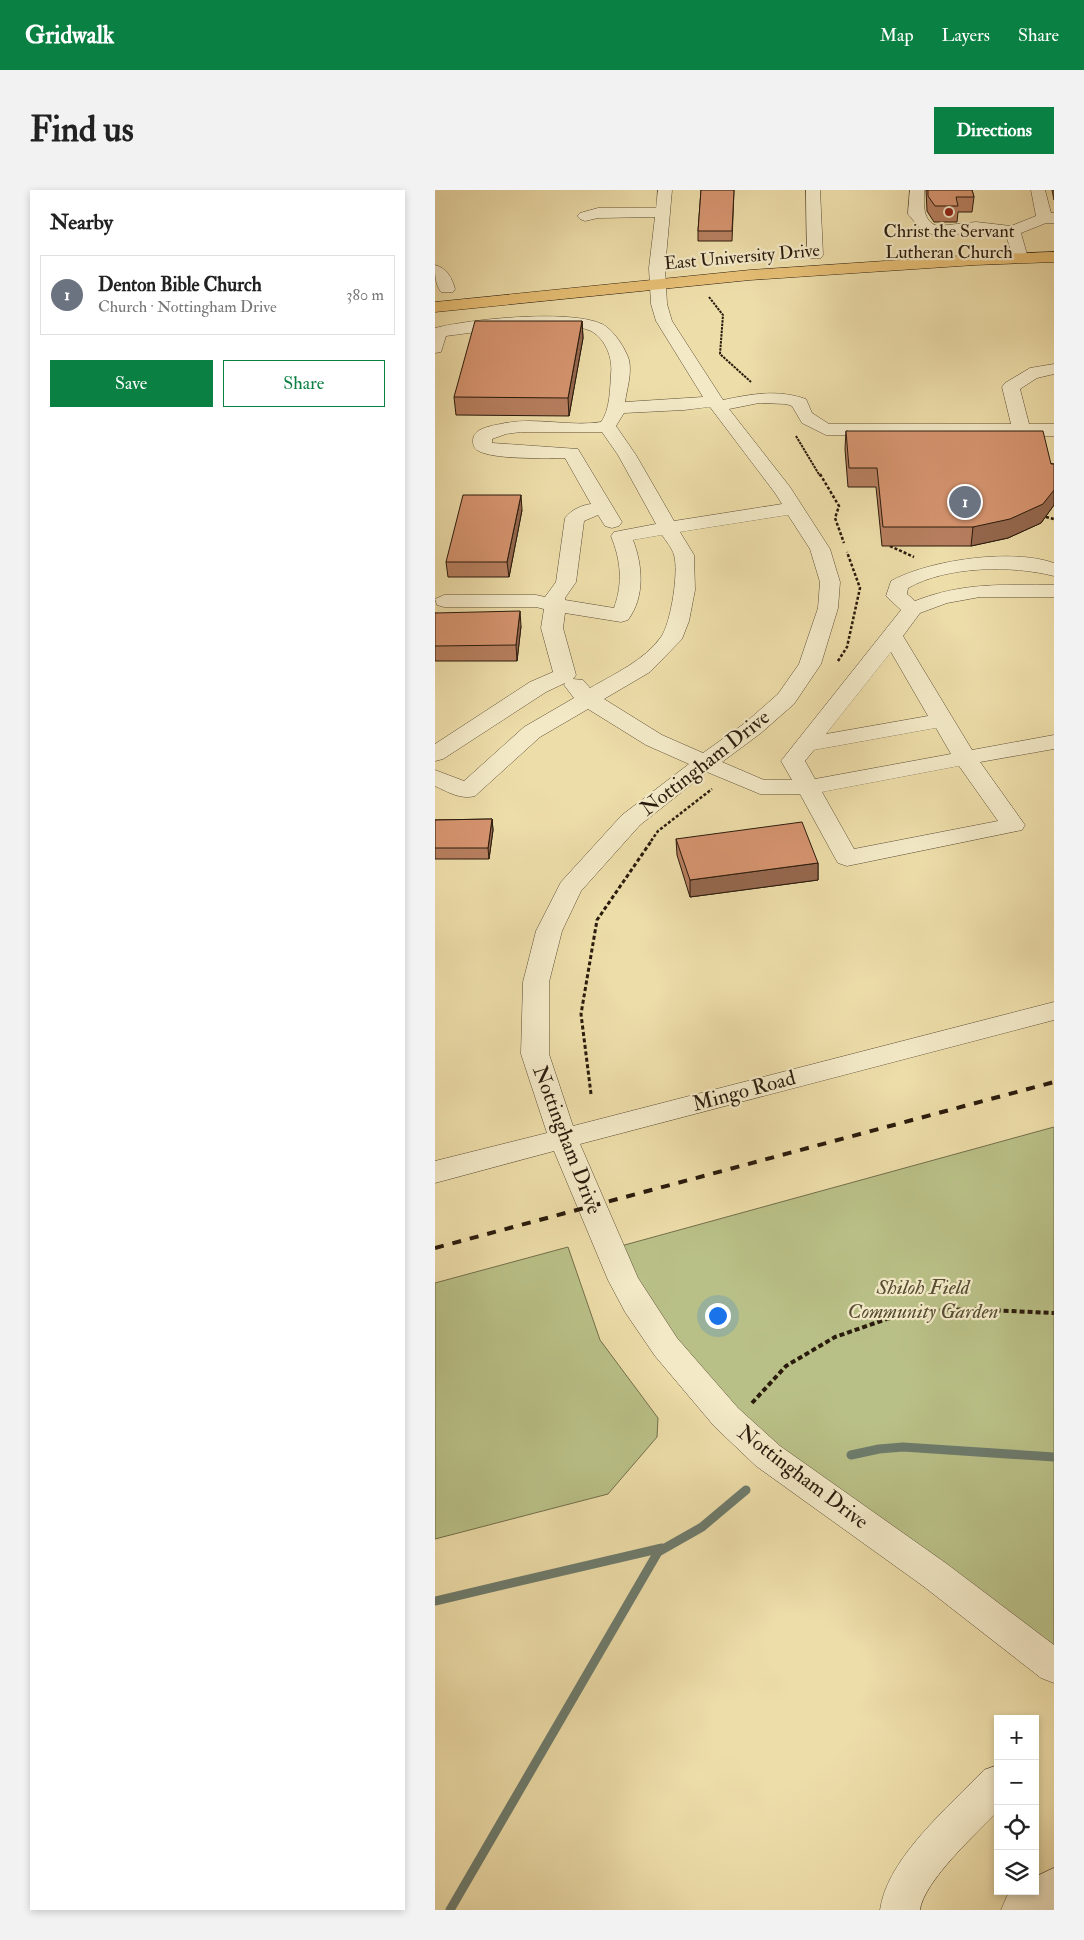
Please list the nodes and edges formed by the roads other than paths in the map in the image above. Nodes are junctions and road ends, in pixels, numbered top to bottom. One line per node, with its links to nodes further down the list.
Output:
1 (665, 190): 5 (street, Nottingham Drive)
2 (813, 190): 11 (street)
3 (917, 190): 8 (street)
4 (1038, 190): 7 (street)
5 (662, 212): 6 (street); 17 (street, Nottingham Drive)
6 (585, 216)
7 (1049, 218): 8 (street)
8 (1017, 244): 9 (main road, East University Drive); 10 (main road, East University Drive); 12 (main road, East University Drive); 17 (main road, East University Drive)
9 (1054, 244)
10 (877, 251)
11 (823, 254): 13 (main road, East University Drive)
12 (1054, 257)
13 (695, 265)
14 (676, 267): 17 (main road, East University Drive)
15 (435, 270): 19 (street)
16 (639, 270): 17 (main road, East University Drive)
17 (657, 276): 20 (main road, East University Drive); 23 (street, Nottingham Drive)
18 (466, 287): 19 (main road)
19 (441, 290)
20 (435, 307)
21 (436, 337): 24 (street)
22 (1054, 369): 26 (street)
23 (716, 404): 24 (street); 26 (street); 29 (street, Nottingham Drive)
24 (616, 408): 25 (street)
25 (607, 426): 28 (street); 30 (street)
26 (1021, 430): 27 (street)
27 (1054, 430)
28 (604, 508): 31 (street); 35 (street)
29 (794, 508): 30 (street); 45 (street, Nottingham Drive)
30 (668, 528): 31 (street); 39 (street)
31 (621, 536): 35 (street)
32 (1054, 570): 36 (street)
33 (1054, 591): 36 (street)
34 (444, 602): 35 (street)
35 (555, 605): 38 (street)
36 (913, 609): 37 (street)
37 (892, 636): 40 (street); 42 (street)
38 (565, 675): 39 (street); 43 (street)
39 (588, 699): 45 (street); 46 (street)
40 (943, 720): 42 (street); 44 (street)
41 (1054, 742): 44 (street)
42 (807, 744): 47 (street)
43 (435, 754)
44 (965, 758): 47 (street); 47 (street)
45 (705, 763): 47 (street); 49 (street, Nottingham Drive)
46 (435, 777)
47 (808, 787)
48 (1054, 1011): 49 (street, Mingo Road)
49 (563, 1138): 50 (street, Mingo Road); 51 (street, Nottingham Drive)
50 (435, 1172)
51 (1054, 1666)
52 (994, 1787): 54 (street)
53 (1054, 1888): 55 (street)
54 (900, 1910)
55 (1021, 1910)

